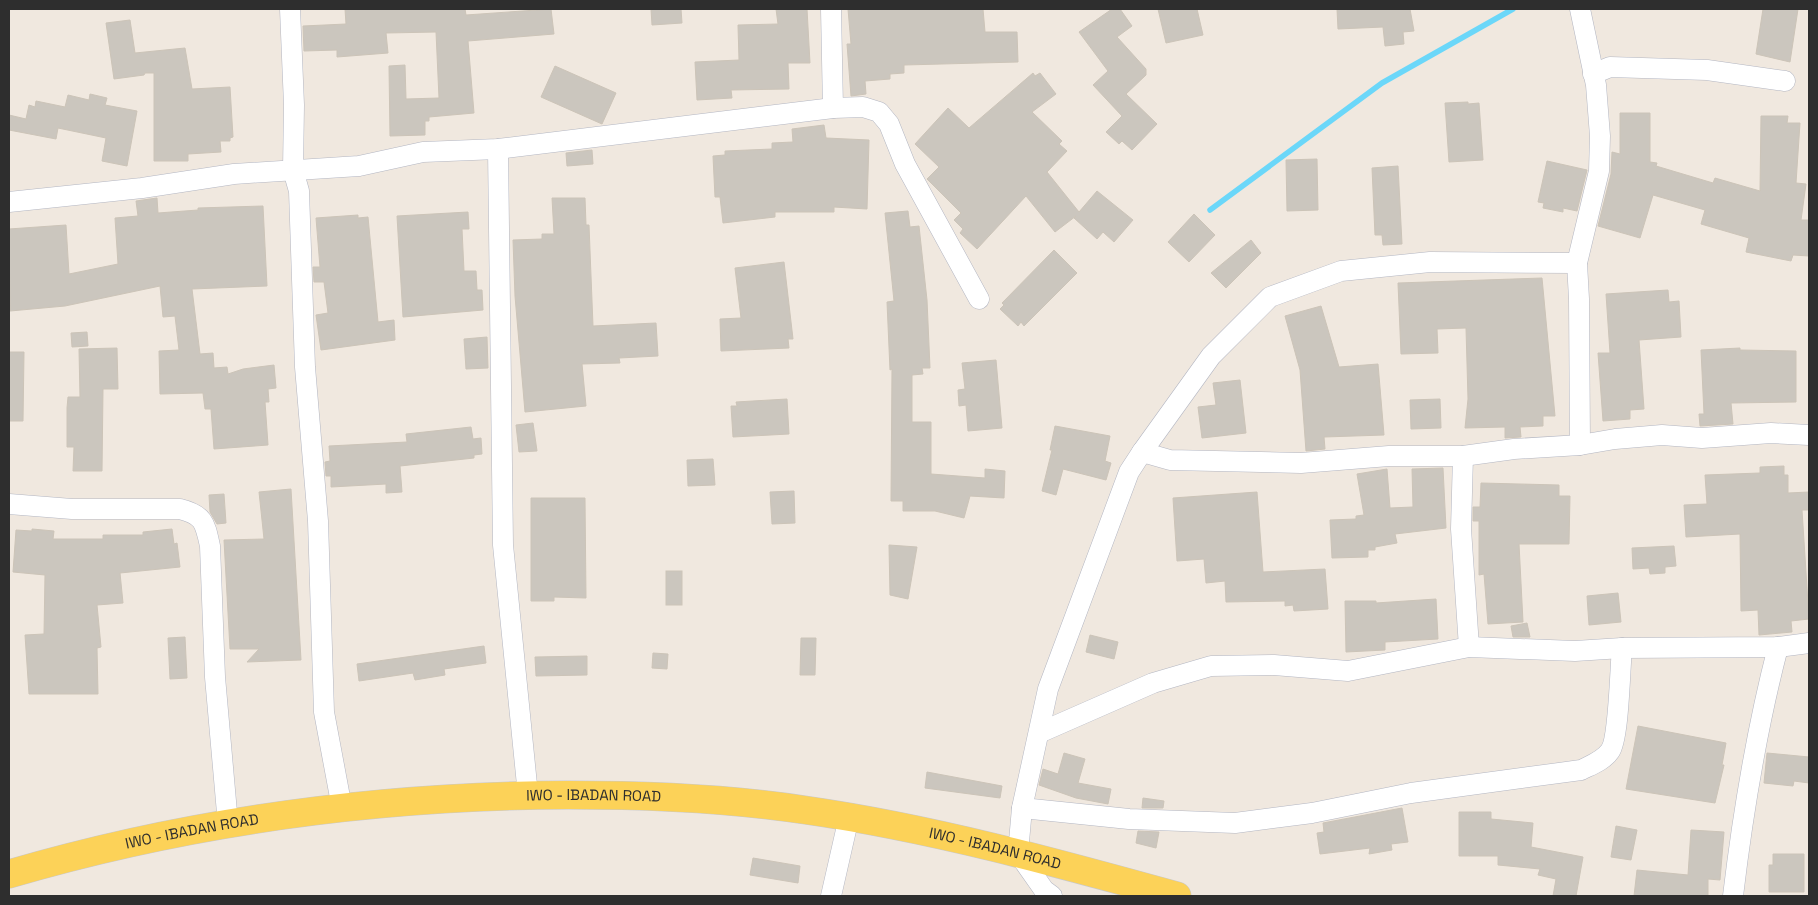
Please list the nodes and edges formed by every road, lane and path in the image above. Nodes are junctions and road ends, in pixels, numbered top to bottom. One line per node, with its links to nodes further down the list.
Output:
1 (290, 9): 8 (street)
2 (831, 9): 6 (street)
3 (1580, 9): 4 (street)
4 (1593, 74): 5 (street); 10 (street)
5 (1785, 81)
6 (833, 108): 7 (street); 11 (street)
7 (498, 149): 8 (street); 22 (street)
8 (293, 170): 9 (street); 23 (street)
9 (9, 202)
10 (1576, 263): 13 (street); 14 (street)
11 (979, 300)
12 (1809, 435): 13 (street)
13 (1580, 445): 15 (street)
14 (1142, 452): 15 (street); 21 (street)
15 (1463, 456): 18 (street)
16 (9, 504): 26 (street)
17 (1809, 643): 19 (street)
18 (1468, 647): 20 (street); 21 (street)
19 (1778, 647): 20 (street); 32 (street)
20 (1622, 648): 24 (street)
21 (1039, 733): 24 (street)
22 (528, 795): 23 (main road, IWO - IBADAN ROAD); 25 (main road, IWO - IBADAN ROAD)
23 (342, 808): 26 (main road, IWO - IBADAN ROAD)
24 (1022, 808): 27 (street)
25 (849, 817): 27 (main road, IWO - IBADAN ROAD); 29 (street)
26 (228, 824): 28 (main road, IWO - IBADAN ROAD)
27 (1018, 854): 30 (street); 31 (main road, IWO - IBADAN ROAD)
28 (9, 874)
29 (831, 896)
30 (1052, 896)
31 (1177, 896)
32 (1733, 896)

